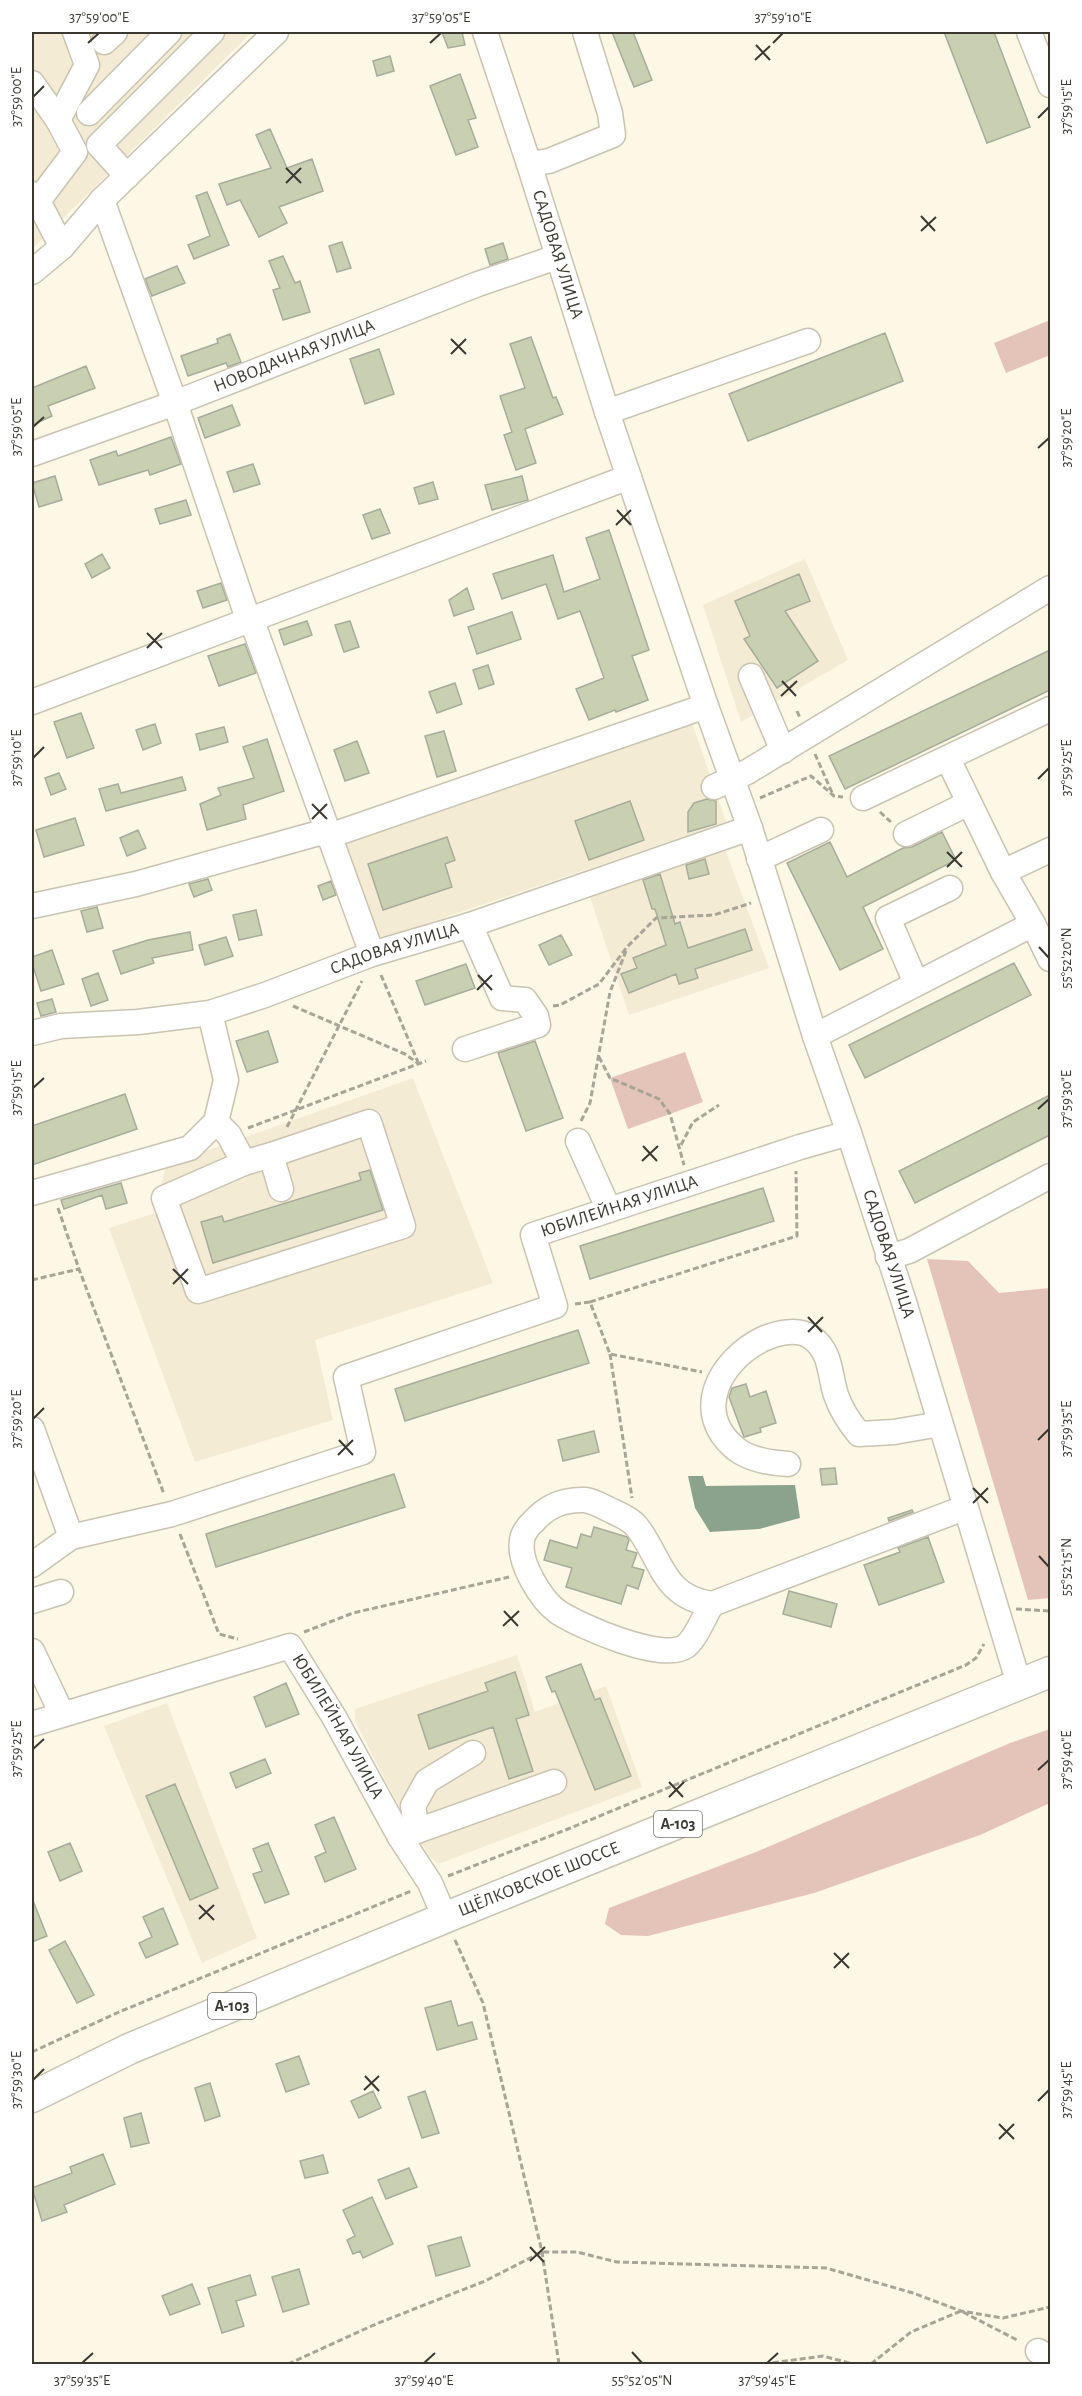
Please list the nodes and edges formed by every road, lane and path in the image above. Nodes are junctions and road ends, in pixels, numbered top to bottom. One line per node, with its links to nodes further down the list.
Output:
1 (75, 32): 11 (street)
2 (169, 32): 10 (street)
3 (212, 32): 13 (street)
4 (276, 32): 13 (street)
5 (485, 32): 12 (street, САДОВАЯ УЛИЦА)
6 (585, 32): 12 (street)
7 (1029, 32): 9 (street)
8 (32, 83): 11 (street)
9 (1050, 85)
10 (89, 112)
11 (58, 120): 14 (street)
12 (529, 164): 17 (street, САДОВАЯ УЛИЦА)
13 (127, 176): 15 (street)
14 (35, 197): 16 (street)
15 (102, 200): 16 (street); 20 (street)
16 (62, 247): 18 (street)
17 (557, 257): 20 (street, НОВОДАЧНАЯ УЛИЦА); 21 (street, САДОВАЯ УЛИЦА)
18 (32, 272)
19 (808, 341): 21 (street)
20 (175, 403): 22 (street, НОВОДАЧНАЯ УЛИЦА); 25 (street)
21 (607, 412): 23 (street, САДОВАЯ УЛИЦА)
22 (32, 454)
23 (629, 477): 25 (street); 28 (street, САДОВАЯ УЛИЦА)
24 (1050, 588): 30 (street)
25 (248, 619): 27 (street); 39 (street)
26 (751, 676): 30 (street)
27 (32, 702)
28 (706, 706): 32 (street, САДОВАЯ УЛИЦА); 39 (street)
29 (1050, 709): 31 (street)
30 (783, 751): 32 (street)
31 (948, 759): 33 (street); 34 (street)
32 (723, 784): 35 (street, САДОВАЯ УЛИЦА)
33 (863, 798): 35 (path); 38 (path)
34 (969, 803): 38 (street); 42 (street)
35 (741, 806): 36 (street, САДОВАЯ УЛИЦА)
36 (750, 828): 41 (street, САДОВАЯ УЛИЦА); 47 (street, САДОВАЯ УЛИЦА)
37 (821, 830): 41 (street)
38 (906, 834)
39 (329, 836): 45 (street); 50 (street)
40 (1050, 850): 42 (street)
41 (759, 859): 44 (street, САДОВАЯ УЛИЦА)
42 (1003, 872): 46 (street)
43 (950, 888): 51 (street)
44 (771, 897): 48 (path); 57 (street, САДОВАЯ УЛИЦА)
45 (32, 906)
46 (1033, 924): 49 (street); 51 (street)
47 (470, 925): 50 (street, САДОВАЯ УЛИЦА); 58 (street)
48 (627, 947): 53 (path); 59 (path)
49 (1050, 959)
50 (376, 964): 52 (street, САДОВАЯ УЛИЦА); 55 (path); 61 (path)
51 (916, 983): 57 (street)
52 (264, 995): 54 (street, САДОВАЯ УЛИЦА); 55 (path)
53 (551, 1007)
54 (210, 1013): 56 (street, САДОВАЯ УЛИЦА); 64 (street)
55 (338, 1025): 61 (path); 63 (path)
56 (32, 1033)
57 (814, 1036): 65 (street, САДОВАЯ УЛИЦА)
58 (465, 1049)
59 (598, 1057): 66 (path); 67 (path)
60 (426, 1061): 61 (path)
61 (419, 1064): 63 (path)
62 (719, 1105): 67 (path)
63 (295, 1112): 64 (path); 69 (path)
64 (223, 1129): 70 (street); 74 (street)
65 (849, 1133): 68 (street, ЮБИЛЕЙНАЯ УЛИЦА); 76 (street, САДОВАЯ УЛИЦА)
66 (578, 1141): 75 (street)
67 (680, 1147): 72 (path)
68 (800, 1147): 72 (street, ЮБИЛЕЙНАЯ УЛИЦА); 79 (path)
69 (271, 1155): 70 (street); 70 (street); 73 (street)
70 (244, 1163)
71 (1050, 1176): 76 (street)
72 (688, 1184): 75 (street, ЮБИЛЕЙНАЯ УЛИЦА)
73 (281, 1189)
74 (41, 1190): 77 (path)
75 (609, 1210): 80 (street, ЮБИЛЕЙНАЯ УЛИЦА)
76 (888, 1257): 83 (street, САДОВАЯ УЛИЦА)
77 (79, 1269): 78 (path); 87 (path)
78 (32, 1280)
79 (590, 1302): 80 (path); 81 (path)
80 (555, 1306): 87 (street)
81 (610, 1354): 82 (path); 88 (path)
82 (722, 1375): 83 (street); 85 (street)
83 (940, 1424): 86 (street, САДОВАЯ УЛИЦА)
84 (32, 1429): 89 (street)
85 (788, 1464)
86 (964, 1508): 94 (street); 100 (street, САДОВАЯ УЛИЦА)
87 (172, 1514): 89 (street); 96 (path)
88 (636, 1525): 91 (street); 94 (street)
89 (71, 1537): 90 (street)
90 (32, 1565)
91 (529, 1575): 94 (street); 97 (path)
92 (61, 1592): 93 (street)
93 (32, 1601)
94 (712, 1604)
95 (985, 1639): 106 (path)
96 (242, 1640)
97 (290, 1646): 101 (street, ЮБИЛЕЙНАЯ УЛИЦА); 105 (street, ЮБИЛЕЙНАЯ УЛИЦА)
98 (32, 1651): 101 (street)
99 (1050, 1672): 100 (main road, ЩЁЛКОВСКОЕ ШОССЕ / А-103)
100 (1019, 1684): 107 (main road, ЩЁЛКОВСКОЕ ШОССЕ / А-103)
101 (62, 1714): 102 (street, ЮБИЛЕЙНАЯ УЛИЦА)
102 (32, 1725)
103 (473, 1753): 105 (street)
104 (554, 1782): 105 (street)
105 (409, 1834): 106 (street, ЮБИЛЕЙНАЯ УЛИЦА)
106 (430, 1883): 107 (street, ЮБИЛЕЙНАЯ УЛИЦА); 108 (path)
107 (450, 1929): 109 (main road, ЩЁЛКОВСКОЕ ШОССЕ / А-103); 110 (path)
108 (32, 2052)
109 (32, 2097)
110 (542, 2252): 112 (path); 114 (path); 115 (path)
111 (1050, 2307): 112 (path)
112 (961, 2311): 113 (path); 118 (path)
113 (1044, 2354)
114 (288, 2364)
115 (559, 2364)
116 (764, 2364): 117 (path)
117 (853, 2364)
118 (871, 2364)

